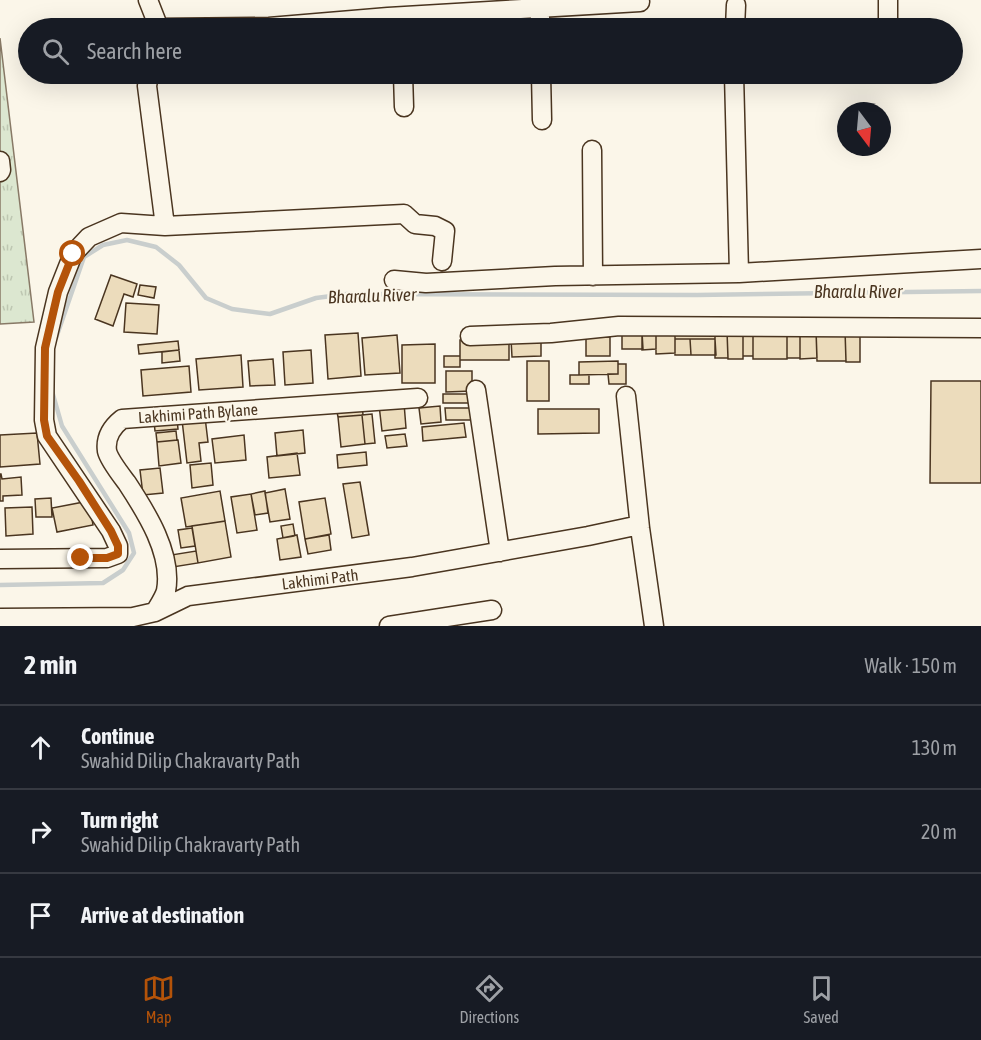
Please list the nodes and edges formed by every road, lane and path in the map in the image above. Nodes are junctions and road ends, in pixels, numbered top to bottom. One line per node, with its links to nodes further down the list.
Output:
1 (148, 0): 6 (street)
2 (888, 0): 10 (street)
3 (640, 2): 5 (street)
4 (736, 5): 9 (street)
5 (540, 8): 7 (street); 8 (street)
6 (155, 18)
7 (440, 18)
8 (540, 18)
9 (735, 18)
10 (888, 18)
11 (147, 84): 20 (street)
12 (403, 84): 15 (street)
13 (541, 84): 16 (street)
14 (734, 84): 23 (street)
15 (404, 107)
16 (542, 120)
17 (592, 150): 24 (street)
18 (0, 161): 19 (street)
19 (0, 172)
20 (165, 226): 22 (street); 33 (street)
21 (981, 259): 23 (street)
22 (442, 261)
23 (739, 273): 24 (street)
24 (593, 276): 25 (street)
25 (394, 280)
26 (981, 328): 27 (street)
27 (470, 336)
28 (476, 390): 32 (street)
29 (626, 396): 31 (street)
30 (418, 398): 36 (street, Lakhimi Path Bylane)
31 (640, 528): 32 (street, Lakhimi Path); 38 (street)
32 (500, 552): 36 (street, Lakhimi Path)
33 (0, 559)
34 (492, 610): 37 (street)
35 (0, 618): 36 (street, Lakhimi Path)
36 (157, 619)
37 (390, 626)
38 (654, 626)

